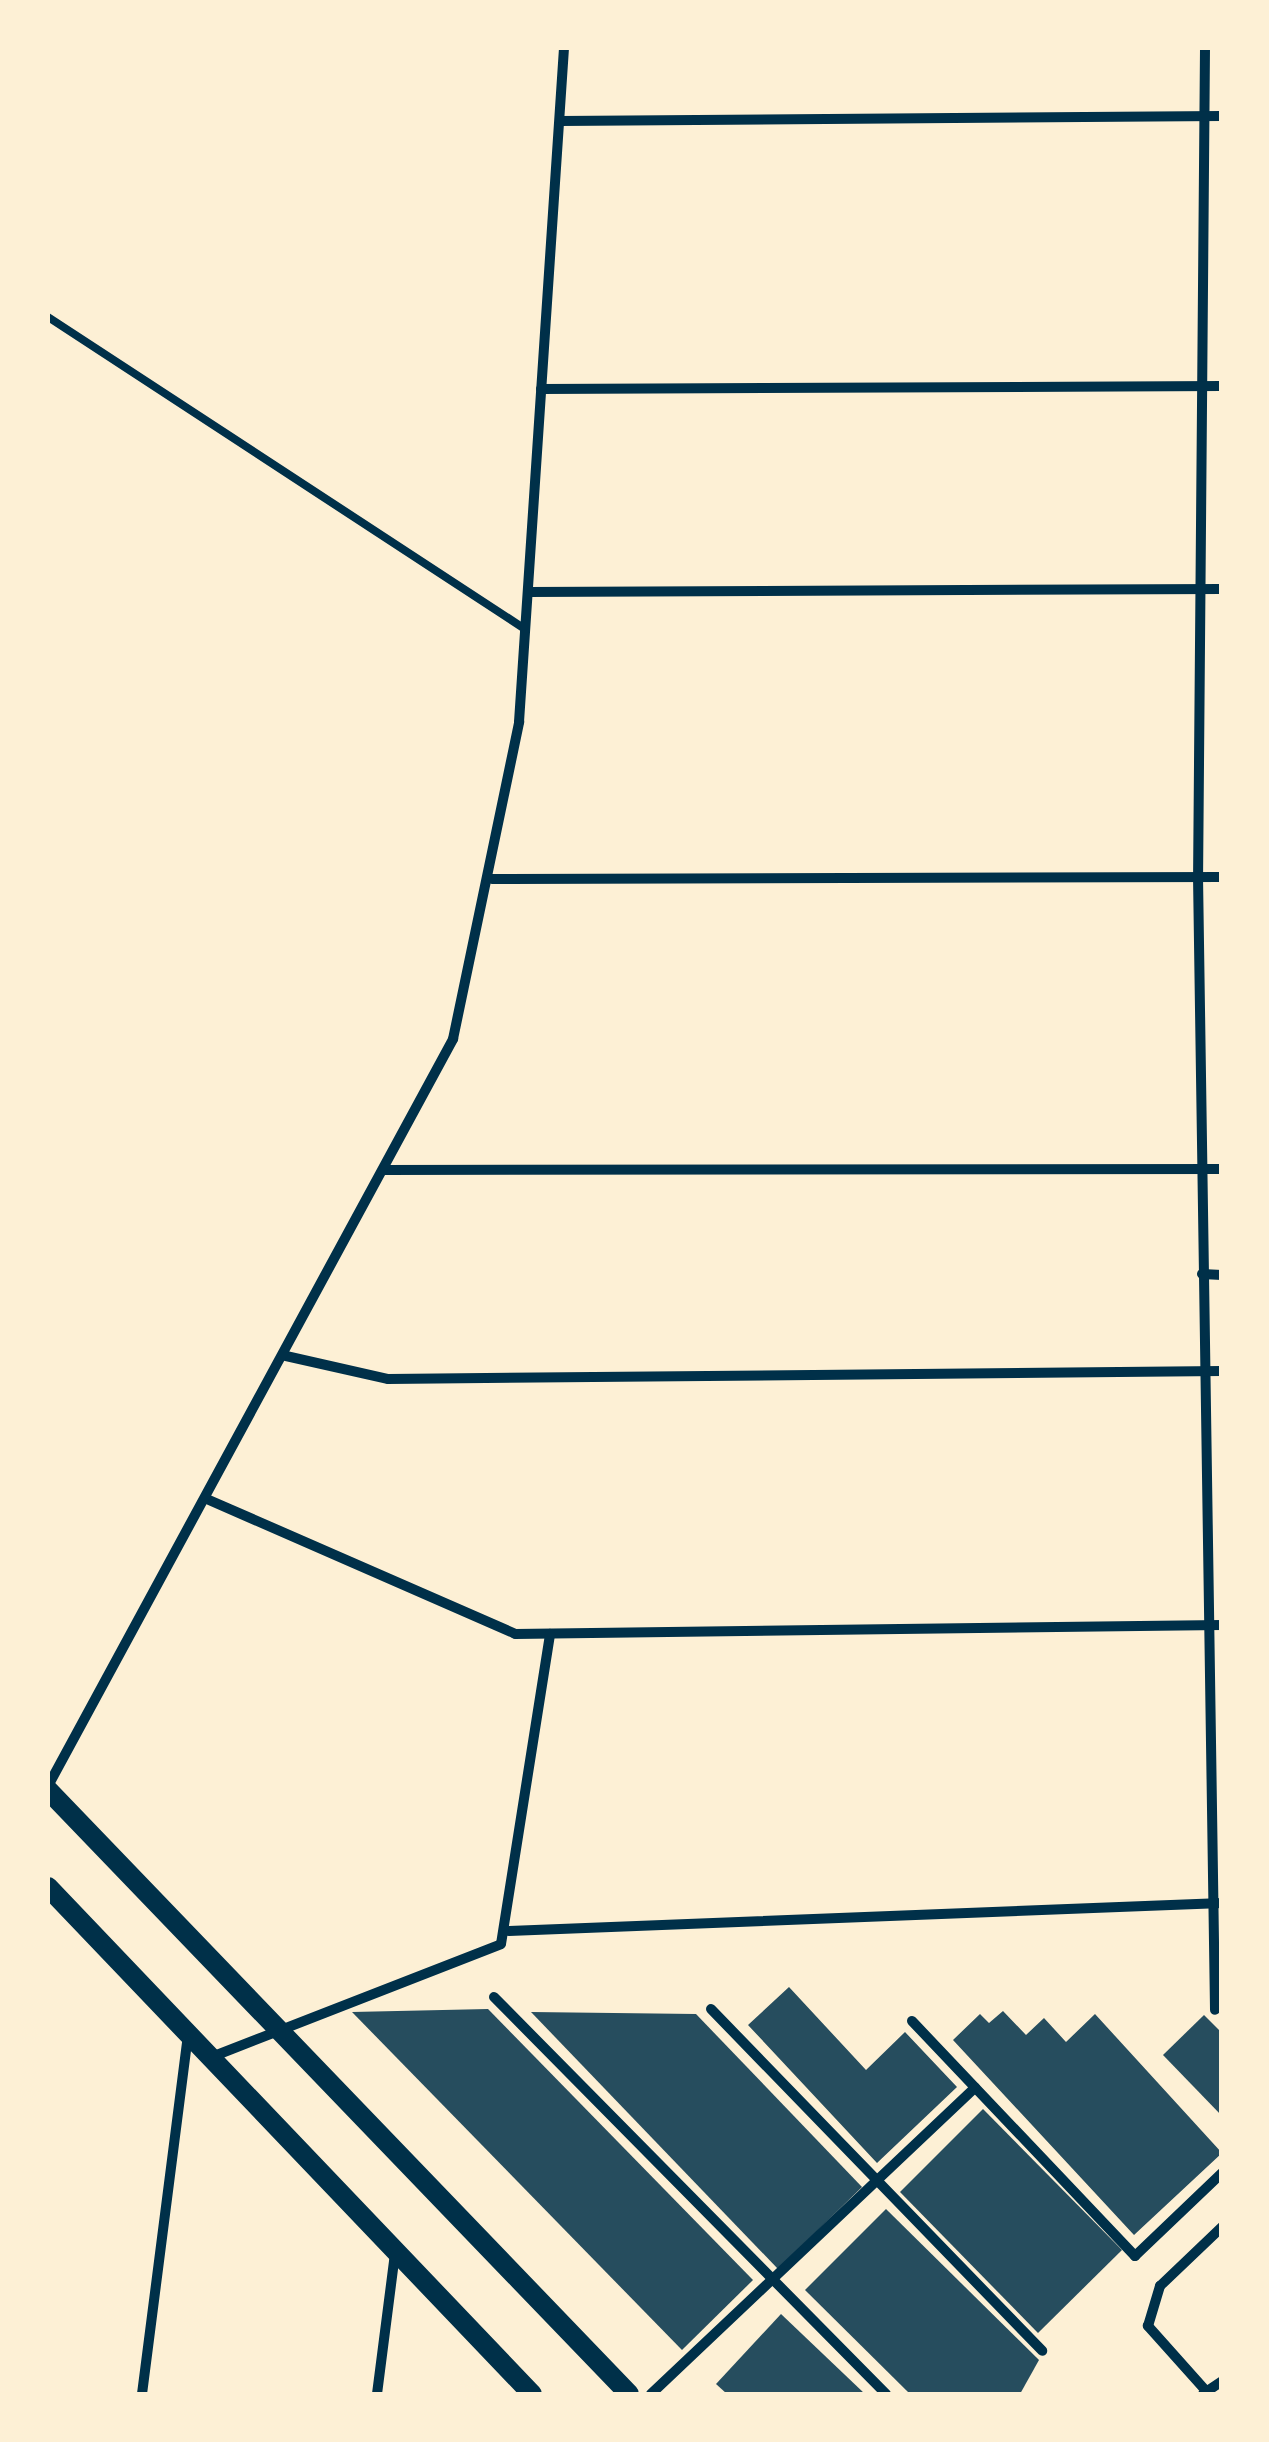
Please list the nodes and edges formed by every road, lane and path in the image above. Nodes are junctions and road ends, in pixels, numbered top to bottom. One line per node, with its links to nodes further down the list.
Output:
1 (564, 48): 5 (street)
2 (1205, 48): 3 (street)
3 (1206, 116): 4 (street); 5 (street); 7 (street)
4 (1222, 116)
5 (560, 121): 9 (street)
6 (48, 317): 13 (lane)
7 (1204, 386): 8 (street); 9 (street); 10 (street)
8 (1222, 386)
9 (541, 389): 12 (street)
10 (1202, 589): 11 (street); 12 (street); 14 (street)
11 (1222, 590)
12 (528, 592): 13 (street)
13 (524, 629): 16 (street)
14 (1198, 876): 15 (street); 16 (street); 17 (street)
15 (1222, 876)
16 (492, 879): 19 (street)
17 (1204, 1169): 18 (street); 19 (street); 20 (street)
18 (1222, 1169)
19 (383, 1170): 22 (street)
20 (1202, 1274): 21 (street); 23 (street)
21 (1222, 1274)
22 (286, 1356): 23 (street); 25 (street)
23 (1206, 1371): 24 (street); 26 (street)
24 (1222, 1371)
25 (209, 1500): 27 (street); 28 (street)
26 (1215, 1625): 27 (street); 30 (street)
27 (550, 1634): 31 (street)
28 (48, 1788): 36 (main road)
29 (48, 1887): 37 (main road)
30 (1216, 1904): 31 (street); 34 (street)
31 (509, 1931): 36 (street)
32 (494, 1997): 44 (street)
33 (711, 2009): 41 (street)
34 (1215, 2010)
35 (912, 2021): 39 (street)
36 (283, 2030): 38 (street); 51 (main road)
37 (188, 2036): 38 (main road); 48 (street)
38 (208, 2058): 43 (main road)
39 (975, 2088): 40 (street); 41 (street)
40 (1222, 2173)
41 (876, 2185): 44 (street); 45 (street)
42 (1222, 2226): 47 (street)
43 (395, 2252): 49 (street); 50 (main road)
44 (770, 2282): 52 (street); 53 (street)
45 (1042, 2351)
46 (1222, 2381): 47 (street)
47 (1205, 2393)
48 (142, 2394)
49 (376, 2394)
50 (532, 2394)
51 (629, 2394)
52 (650, 2394)
53 (886, 2394)

